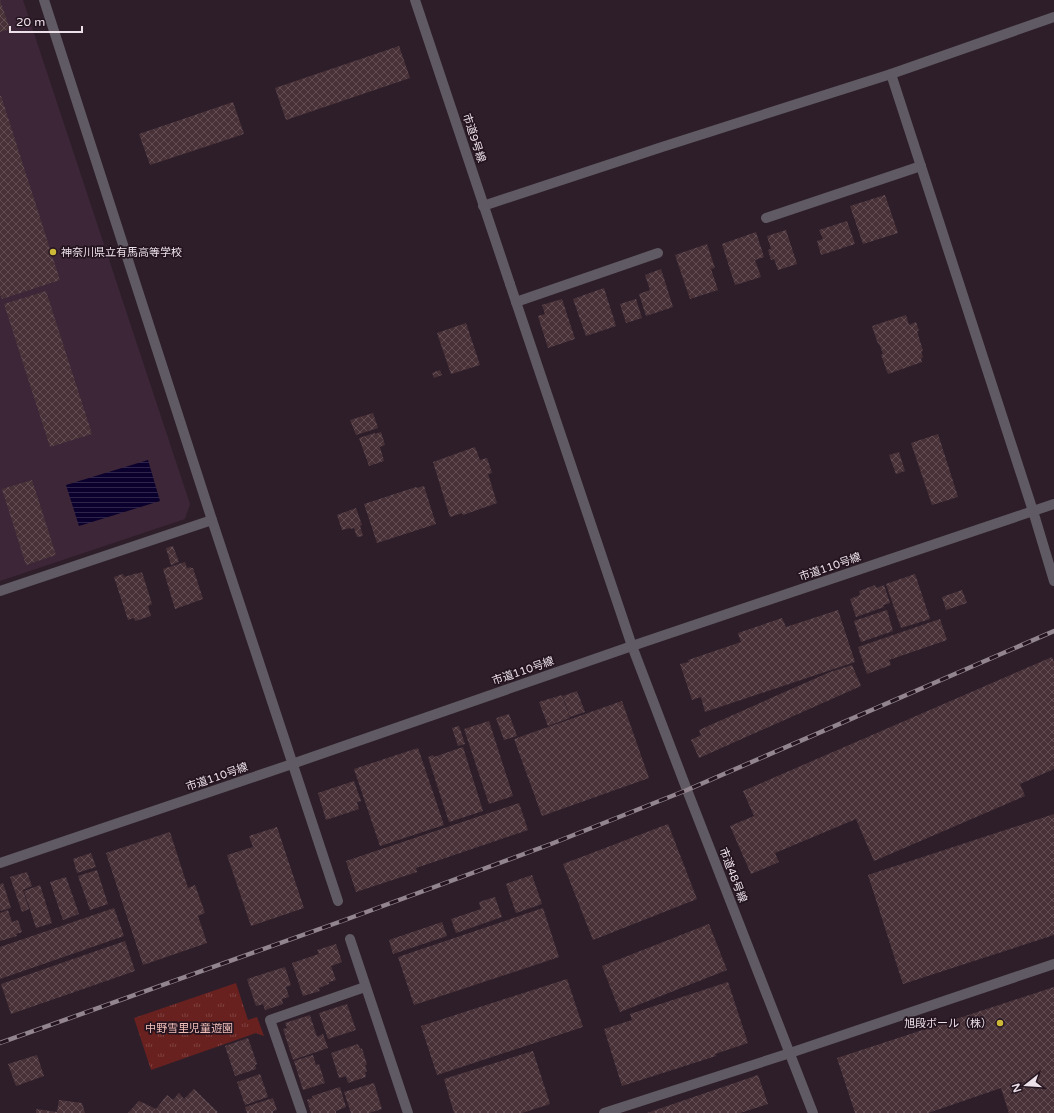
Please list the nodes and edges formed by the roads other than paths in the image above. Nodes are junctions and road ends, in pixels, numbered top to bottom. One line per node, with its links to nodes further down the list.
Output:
1 (44, 0): 12 (street)
2 (416, 0): 6 (street, 市道9号線)
3 (1054, 17): 4 (street)
4 (890, 74): 5 (street); 6 (street)
5 (921, 166): 7 (street); 11 (street)
6 (483, 206): 9 (street, 市道9号線)
7 (766, 218)
8 (658, 253): 9 (street)
9 (516, 302): 15 (street, 市道48号線)
10 (1054, 504): 11 (street, 市道110号線)
11 (1033, 511): 13 (street); 15 (street, 市道110号線)
12 (212, 520): 14 (street); 16 (street)
13 (1054, 581)
14 (0, 591)
15 (632, 646): 16 (street, 市道110号線); 22 (street, 市道48号線)
16 (292, 764): 17 (street, 市道110号線); 18 (street)
17 (0, 863)
18 (338, 901)
19 (350, 940): 21 (street)
20 (1054, 964): 22 (street)
21 (366, 987): 23 (street); 24 (street)
22 (790, 1053): 25 (street); 26 (street, 市道48号線)
23 (302, 1113)
24 (408, 1113)
25 (604, 1113)
26 (813, 1113)

